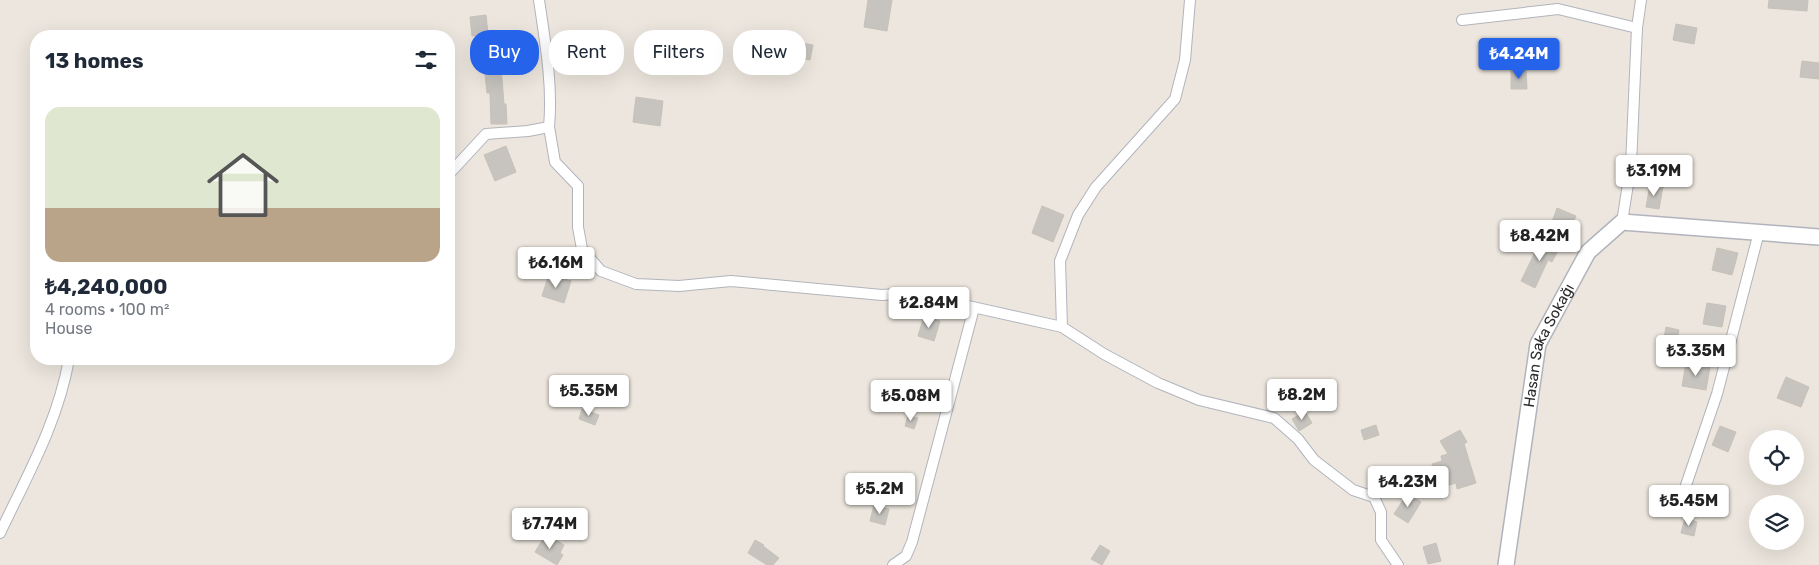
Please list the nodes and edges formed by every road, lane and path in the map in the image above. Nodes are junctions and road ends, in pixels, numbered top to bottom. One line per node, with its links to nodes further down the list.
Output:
1 (539, 0): 6 (street)
2 (1190, 0): 12 (street)
3 (1641, 0): 5 (street)
4 (1462, 20): 5 (street)
5 (1637, 28): 8 (street)
6 (549, 126): 7 (street); 11 (street)
7 (455, 168)
8 (1622, 222): 9 (street); 18 (street, Hasan Saka Sokağı)
9 (1759, 232): 10 (street); 14 (street)
10 (1819, 237)
11 (974, 308): 12 (street); 16 (street)
12 (1062, 327): 17 (street)
13 (68, 365): 15 (street)
14 (1684, 491)
15 (0, 533)
16 (893, 565)
17 (1398, 565)
18 (1506, 565)

